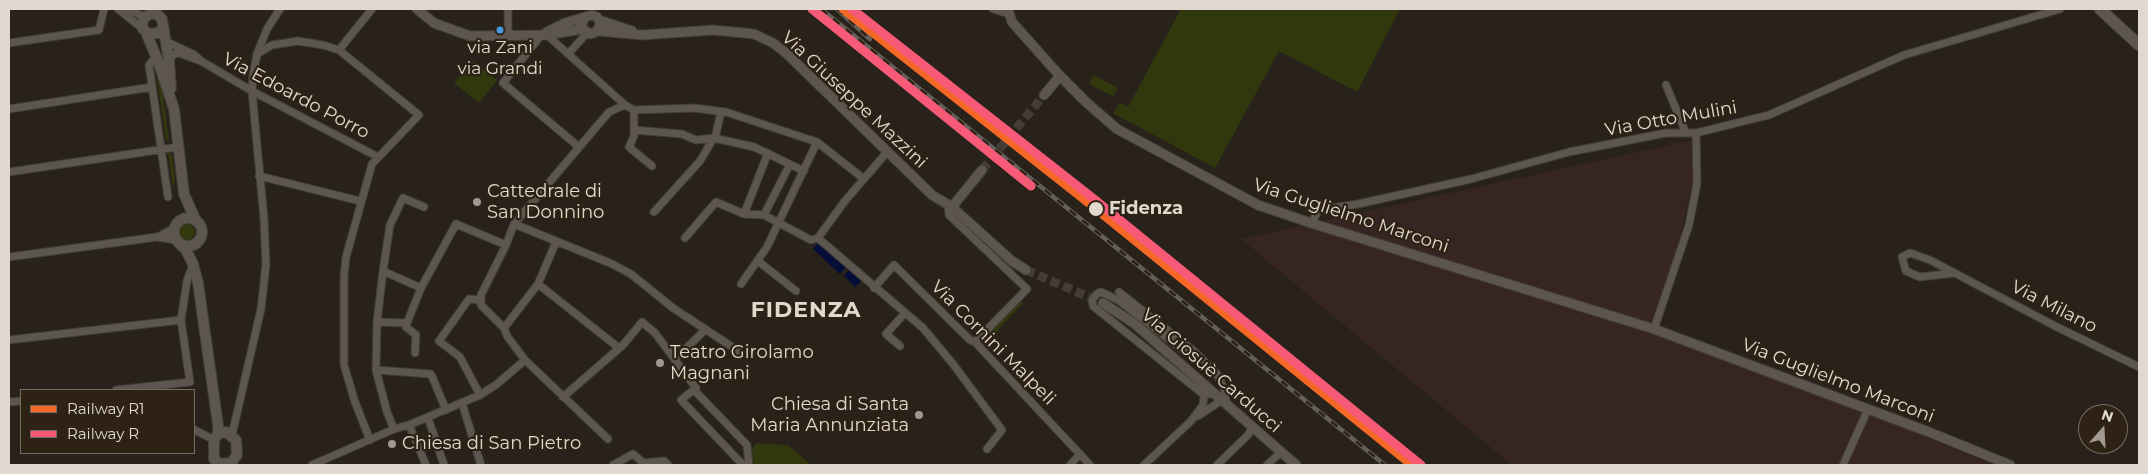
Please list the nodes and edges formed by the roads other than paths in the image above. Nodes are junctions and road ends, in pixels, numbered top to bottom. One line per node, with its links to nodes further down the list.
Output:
1 (104, 9): 24 (street)
2 (118, 9): 17 (street)
3 (127, 9): 13 (street)
4 (280, 9): 28 (street)
5 (372, 9): 26 (street)
6 (417, 9): 22 (street)
7 (508, 9): 22 (street)
8 (597, 9): 16 (street)
9 (993, 9): 12 (street)
10 (2060, 9): 44 (street, Via Otto Mulini)
11 (2100, 9): 25 (main road)
12 (1008, 11): 32 (street, Via Guglielmo Marconi)
13 (148, 13): 15 (main road); 17 (main road)
14 (585, 14): 16 (street); 18 (street); 21 (street)
15 (163, 18): 17 (main road); 23 (main road)
16 (599, 19): 19 (street); 20 (street)
17 (145, 31): 29 (main road)
18 (585, 31): 19 (street); 21 (street); 27 (street)
19 (598, 31): 20 (street)
20 (642, 34): 50 (street, Via Giuseppe Mazzini)
21 (545, 35): 22 (street); 27 (street); 48 (street)
22 (508, 36)
23 (165, 41): 30 (main road); 31 (street, Via Edoardo Porro)
24 (9, 44)
25 (2139, 45)
26 (339, 50): 28 (street); 52 (street)
27 (568, 53): 38 (street)
28 (257, 54): 35 (street)
29 (157, 61): 30 (main road); 34 (street); 37 (main road)
30 (170, 61): 31 (street, Via Edoardo Porro); 37 (main road)
31 (201, 61): 35 (street, Via Edoardo Porro)
32 (1060, 76): 36 (street); 70 (street, Via Guglielmo Marconi)
33 (1666, 85): 43 (street)
34 (152, 87): 39 (street); 49 (street)
35 (252, 91): 52 (street, Via Edoardo Porro); 58 (street)
36 (1044, 94)
37 (172, 99): 47 (main road)
38 (625, 105): 40 (street); 48 (street)
39 (9, 109)
40 (634, 110): 41 (street); 42 (street)
41 (721, 112): 45 (street); 46 (street)
42 (634, 130): 45 (street); 54 (street)
43 (1686, 133): 44 (street, Via Otto Mulini); 70 (street, Via Otto Mulini)
44 (1696, 133): 98 (street)
45 (714, 138): 51 (street); 65 (street)
46 (818, 142): 57 (street); 59 (street)
47 (178, 147): 49 (street); 60 (main road)
48 (579, 147): 71 (street)
49 (161, 149): 56 (street); 61 (street)
50 (888, 152): 59 (street); 63 (street, Via Giuseppe Mazzini)
51 (768, 153): 53 (street); 66 (street)
52 (378, 157): 62 (street)
53 (790, 164): 57 (street); 67 (street)
54 (652, 166)
55 (982, 170): 63 (street)
56 (9, 172)
57 (804, 172): 69 (street)
58 (260, 176): 62 (street); 125 (street)
59 (864, 179): 75 (street)
60 (184, 194): 68 (main road); 72 (main road)
61 (168, 197)
62 (360, 202): 127 (street)
63 (950, 206): 83 (street, Via Giuseppe Mazzini); 101 (street)
64 (424, 207): 84 (street)
65 (654, 212)
66 (744, 214): 67 (street); 74 (street)
67 (764, 215): 69 (street)
68 (196, 221): 72 (main road); 76 (main road)
69 (779, 223): 75 (street); 81 (street)
70 (1311, 223): 98 (street, Via Guglielmo Marconi)
71 (514, 224): 78 (street); 79 (street)
72 (175, 226): 73 (street); 77 (main road)
73 (157, 237): 77 (street); 80 (street)
74 (685, 238)
75 (818, 238): 89 (street)
76 (198, 241): 77 (main road); 82 (main road)
77 (178, 242): 82 (main road)
78 (556, 242): 86 (street); 99 (street)
79 (506, 245): 88 (street); 91 (street)
80 (9, 257)
81 (758, 261): 87 (street); 90 (street)
82 (193, 264): 94 (street); 125 (main road)
83 (1026, 270)
84 (383, 271): 88 (street); 95 (street)
85 (1955, 274): 85 (street, Via Milano); 108 (street, Via Milano)
86 (538, 284): 97 (street); 103 (street)
87 (741, 284)
88 (421, 288): 96 (street)
89 (874, 288): 93 (street); 101 (street, Via Cornini Malpeli)
90 (796, 291)
91 (481, 300): 97 (street); 112 (street)
92 (1103, 304): 115 (street, Via Giosuè Carducci)
93 (906, 313): 102 (street); 128 (street)
94 (181, 320): 100 (street); 110 (street)
95 (377, 322): 96 (street); 109 (street)
96 (407, 323): 105 (street)
97 (504, 328): 107 (street)
98 (1654, 329): 117 (street, Via Guglielmo Marconi)
99 (705, 330): 104 (street); 106 (street)
100 (9, 340)
101 (975, 342): 130 (street, Via Cornini Malpeli)
102 (900, 346)
103 (619, 348): 106 (street); 114 (street)
104 (740, 352)
105 (414, 353)
106 (675, 358): 111 (street)
107 (525, 360): 112 (street); 114 (street)
108 (2139, 367)
109 (376, 370): 118 (street); 123 (street)
110 (125, 389)
111 (695, 389): 139 (street); 140 (street)
112 (480, 395): 116 (street)
113 (1204, 396): 115 (street); 115 (street); 120 (street)
114 (563, 397): 126 (street)
115 (1221, 399): 120 (street); 122 (street, Via Giosuè Carducci)
116 (462, 403): 118 (street); 136 (street)
117 (1868, 409): 147 (street); 148 (street, Via Guglielmo Marconi)
118 (446, 410): 119 (street)
119 (428, 418): 121 (street); 135 (street)
120 (1192, 421): 143 (street)
121 (409, 425): 123 (street); 134 (street)
122 (1252, 428): 129 (street, Via Giosuè Carducci); 144 (street)
123 (394, 429): 127 (street)
124 (195, 430): 125 (street)
125 (221, 433): 131 (main road); 131 (main road)
126 (608, 439)
127 (370, 440): 133 (street)
128 (986, 449)
129 (1280, 453): 145 (street); 146 (street, Via Giosuè Carducci)
130 (1080, 454): 141 (street); 142 (street, Via Cornini Malpeli)
131 (220, 464)
132 (645, 464): 137 (street); 138 (street)
133 (312, 465)
134 (426, 465)
135 (444, 465)
136 (481, 465)
137 (613, 465)
138 (668, 465)
139 (743, 465)
140 (749, 465)
141 (1070, 465)
142 (1090, 465)
143 (1144, 465)
144 (1216, 465)
145 (1267, 465)
146 (1296, 465)
147 (1843, 465)
148 (2010, 465)

